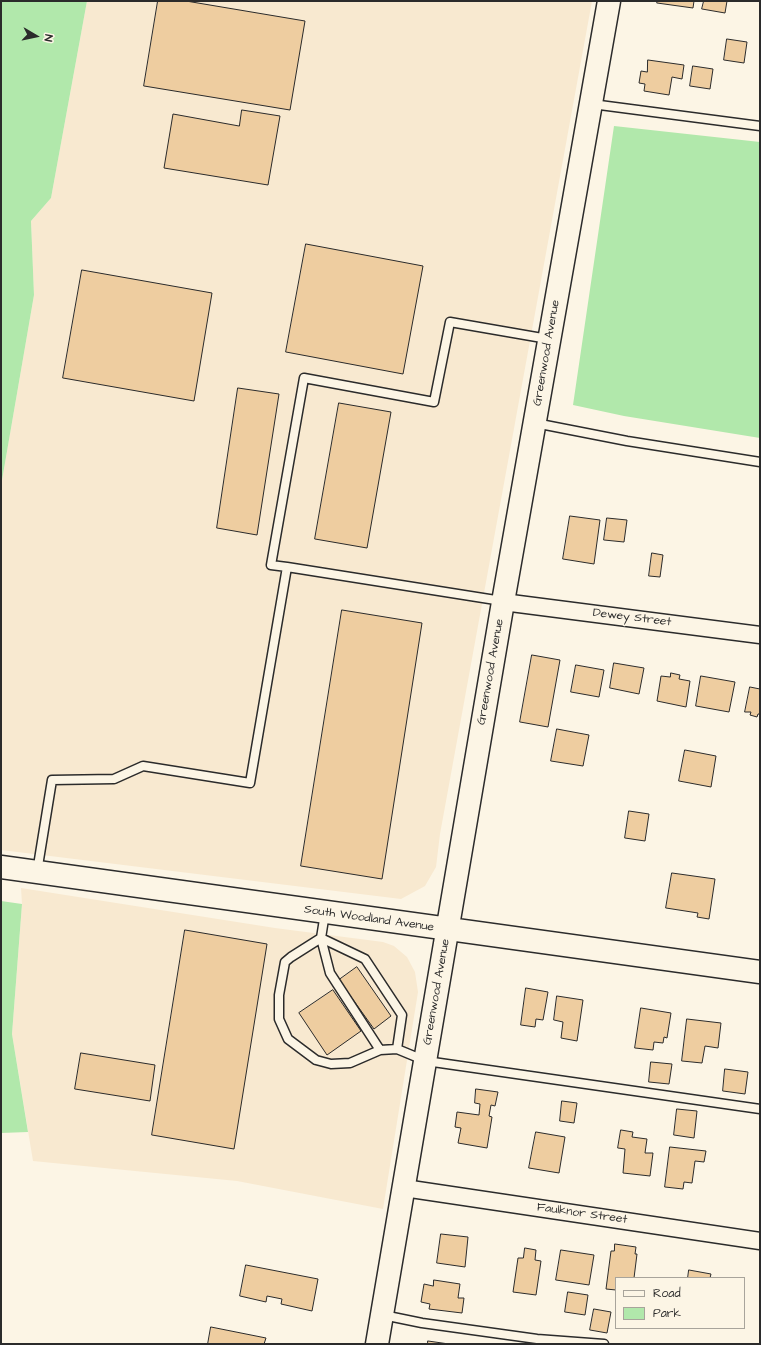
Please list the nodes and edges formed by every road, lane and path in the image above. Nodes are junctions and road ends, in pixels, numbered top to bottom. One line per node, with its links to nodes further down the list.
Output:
1 (608, 1): 2 (street, Greenwood Avenue)
2 (591, 104): 3 (lane); 4 (street, Greenwood Avenue)
3 (760, 126)
4 (549, 339): 5 (street, Greenwood Avenue); 7 (lane)
5 (534, 423): 6 (lane); 8 (street, Greenwood Avenue)
6 (760, 462)
7 (287, 567): 8 (lane); 11 (lane)
8 (503, 602): 9 (street, Dewey Street); 13 (street, Greenwood Avenue)
9 (760, 635)
10 (1, 868): 11 (street, South Woodland Avenue)
11 (36, 872): 12 (street, South Woodland Avenue)
12 (324, 913): 13 (street, South Woodland Avenue); 14 (lane)
13 (448, 930): 15 (street, South Woodland Avenue); 18 (street, Greenwood Avenue)
14 (320, 938): 16 (lane); 17 (lane); 17 (lane)
15 (760, 972)
16 (397, 1049): 17 (lane); 18 (lane)
17 (380, 1050)
18 (426, 1061): 19 (lane); 20 (street, Greenwood Avenue)
19 (760, 1109)
20 (404, 1188): 21 (street, Faulknor Street); 22 (street, Greenwood Avenue)
21 (760, 1241)
22 (382, 1314): 23 (street, Greenwood Avenue); 24 (lane)
23 (377, 1344)
24 (604, 1344)

